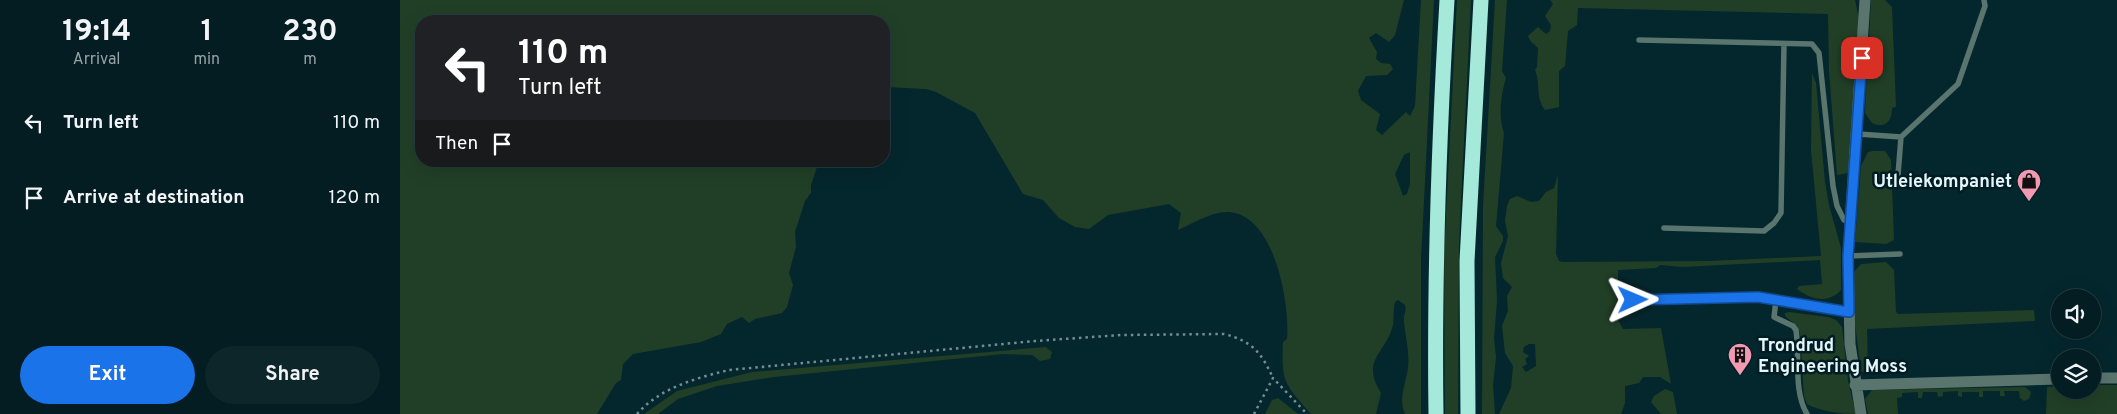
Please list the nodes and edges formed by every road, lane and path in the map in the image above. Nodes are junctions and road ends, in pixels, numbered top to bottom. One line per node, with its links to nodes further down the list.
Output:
1 (1447, 0): 25 (highway)
2 (1481, 0): 26 (highway)
3 (1865, 0): 7 (street)
4 (1984, 0): 8 (lane)
5 (1638, 40): 6 (lane)
6 (1784, 44): 10 (lane); 11 (lane)
7 (1858, 134): 8 (lane); 10 (street)
8 (1901, 137): 9 (lane)
9 (1898, 175)
10 (1851, 223): 13 (street)
11 (1664, 228)
12 (1900, 254): 13 (lane)
13 (1848, 256): 16 (street)
14 (1633, 300): 15 (lane)
15 (1776, 300): 16 (lane); 27 (lane)
16 (1849, 312): 21 (street)
17 (1272, 378): 22 (path); 23 (path); 24 (path)
18 (2101, 378): 19 (street)
19 (2117, 378)
20 (2051, 379): 21 (street)
21 (1855, 385): 28 (street)
22 (637, 414)
23 (1254, 414)
24 (1307, 414)
25 (1436, 414)
26 (1468, 414)
27 (1807, 414)
28 (1861, 414)

